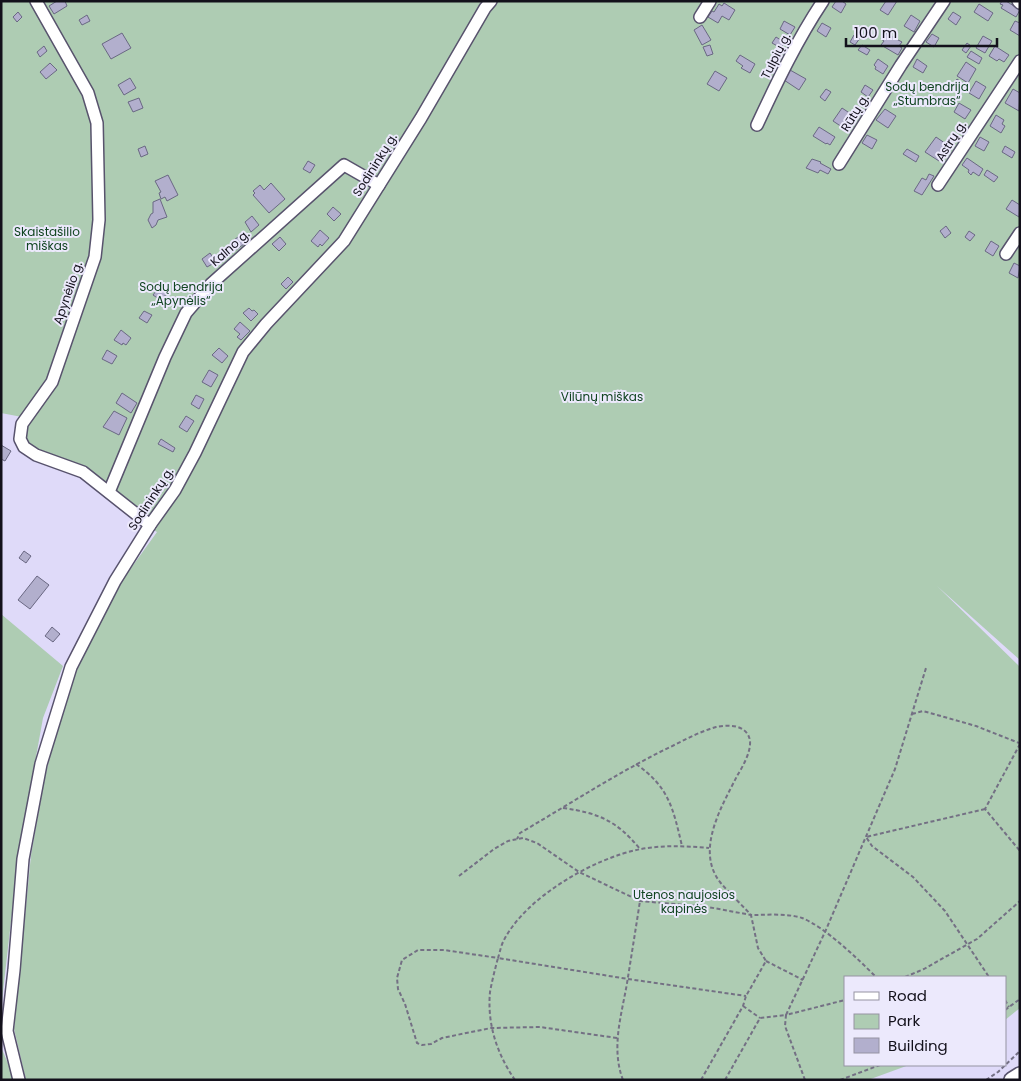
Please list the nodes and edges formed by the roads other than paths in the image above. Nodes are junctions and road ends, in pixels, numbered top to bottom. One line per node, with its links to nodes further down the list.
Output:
1 (36, 1): 14 (street, Apynėlio g.)
2 (491, 1): 10 (street, Sodininkų g.)
3 (710, 1): 6 (street)
4 (823, 1): 8 (street, Tulpių g.)
5 (944, 1): 9 (street, Rūtų g.)
6 (700, 17)
7 (1020, 61): 11 (street, Astrų g.)
8 (758, 125)
9 (839, 164)
10 (378, 185): 14 (street, Kalno g.); 15 (street, Sodininkų g.)
11 (938, 185)
12 (1020, 234): 13 (street)
13 (1006, 254)
14 (109, 492): 15 (street, Apynėlio g.)
15 (150, 525): 17 (street, Sodininkų g.)
16 (1020, 1075): 18 (main road)
17 (19, 1080)
18 (1012, 1080)

